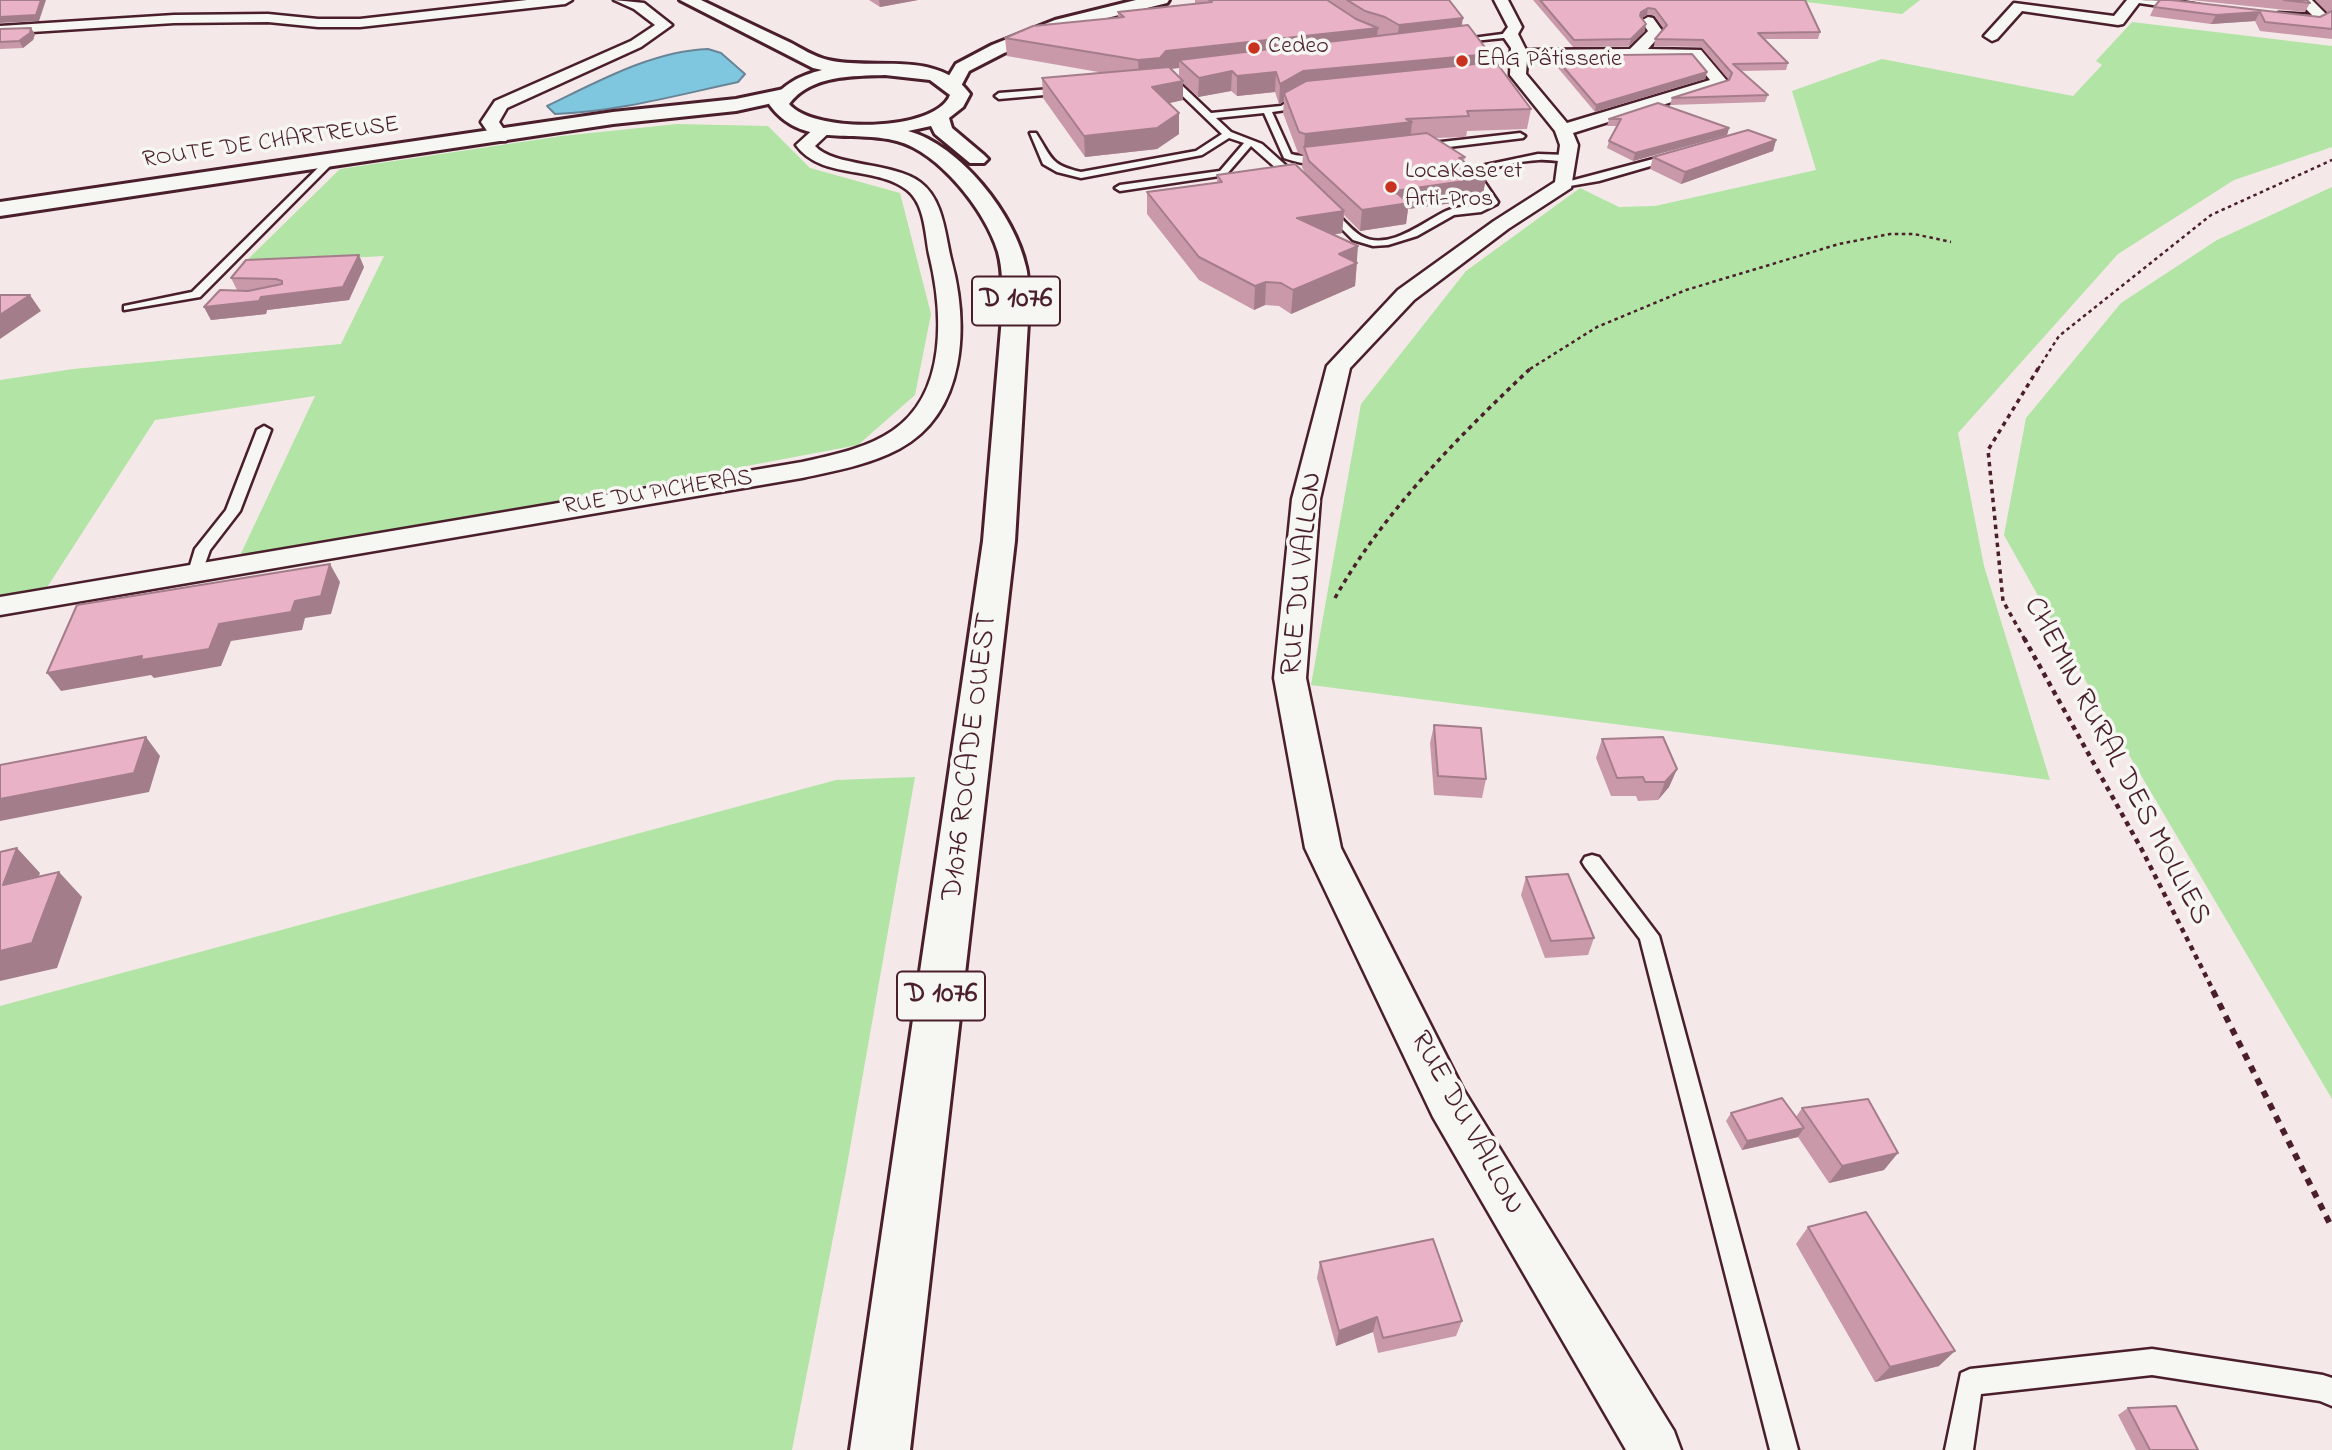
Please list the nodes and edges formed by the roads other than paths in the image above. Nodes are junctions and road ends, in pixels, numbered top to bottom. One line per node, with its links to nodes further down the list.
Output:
1 (565, 0): 13 (street)
2 (621, 0): 40 (street)
3 (688, 0): 9 (main road)
4 (1161, 0): 17 (main road)
5 (1501, 0): 14 (street)
6 (2134, 0): 15 (street)
7 (2143, 0): 10 (street)
8 (2304, 0): 11 (street)
9 (705, 9): 20 (main road); 23 (main road)
10 (2222, 10)
11 (2262, 16)
12 (1648, 21): 18 (street)
13 (0, 30)
14 (1510, 35): 16 (lane); 19 (street)
15 (1992, 36)
16 (1444, 42)
17 (998, 49): 21 (main road); 24 (main road)
18 (1634, 54): 19 (street); 35 (street)
19 (1520, 55): 35 (street)
20 (860, 70): 21 (main road); 23 (main road, ROUTE DE CHARTREUSE)
21 (907, 71): 24 (main road)
22 (1159, 82): 31 (lane)
23 (802, 84): 26 (main road, ROUTE DE CHARTREUSE)
24 (953, 84): 30 (main road)
25 (1079, 89): 28 (lane)
26 (783, 95): 32 (main road); 34 (main road, ROUTE DE CHARTREUSE)
27 (1316, 95): 29 (lane)
28 (999, 96)
29 (1267, 110): 31 (lane); 44 (lane)
30 (939, 116): 36 (main road); 51 (main road, D 1076)
31 (1209, 116): 37 (lane)
32 (791, 120): 33 (main road, ROUTE DE CHARTREUSE); 34 (main road, ROUTE DE CHARTREUSE)
33 (824, 129): 36 (main road, ROUTE DE CHARTREUSE); 58 (street, RUE DU PICHERAS)
34 (549, 130): 40 (main road, ROUTE DE CHARTREUSE)
35 (1563, 130): 46 (street)
36 (874, 131): 57 (main road, D1076 ROCADE OUEST / D 1076)
37 (1228, 134): 38 (lane); 41 (lane)
38 (1033, 135)
39 (1520, 135): 42 (lane)
40 (500, 137): 45 (main road, ROUTE DE CHARTREUSE)
41 (1249, 142): 47 (lane); 48 (lane)
42 (1409, 149)
43 (1686, 153): 46 (lane)
44 (1340, 158)
45 (328, 163): 50 (main road, ROUTE DE CHARTREUSE); 52 (lane)
46 (1565, 171): 49 (lane); 63 (street, RUE DU VALLON)
47 (1120, 188)
48 (1308, 191)
49 (1318, 201)
50 (0, 209)
51 (1040, 288)
52 (196, 295): 53 (lane); 54 (lane)
53 (219, 296)
54 (128, 308)
55 (1040, 314): 57 (main road, D 1076)
56 (264, 430): 58 (lane)
57 (999, 541): 62 (main road, D1076 ROCADE OUEST / D 1076)
58 (196, 572): 59 (street, RUE DU PICHERAS)
59 (0, 606)
60 (1592, 862): 64 (lane)
61 (2332, 1393): 65 (lane)
62 (880, 1450)
63 (1655, 1450)
64 (1784, 1450)
65 (1959, 1450)

